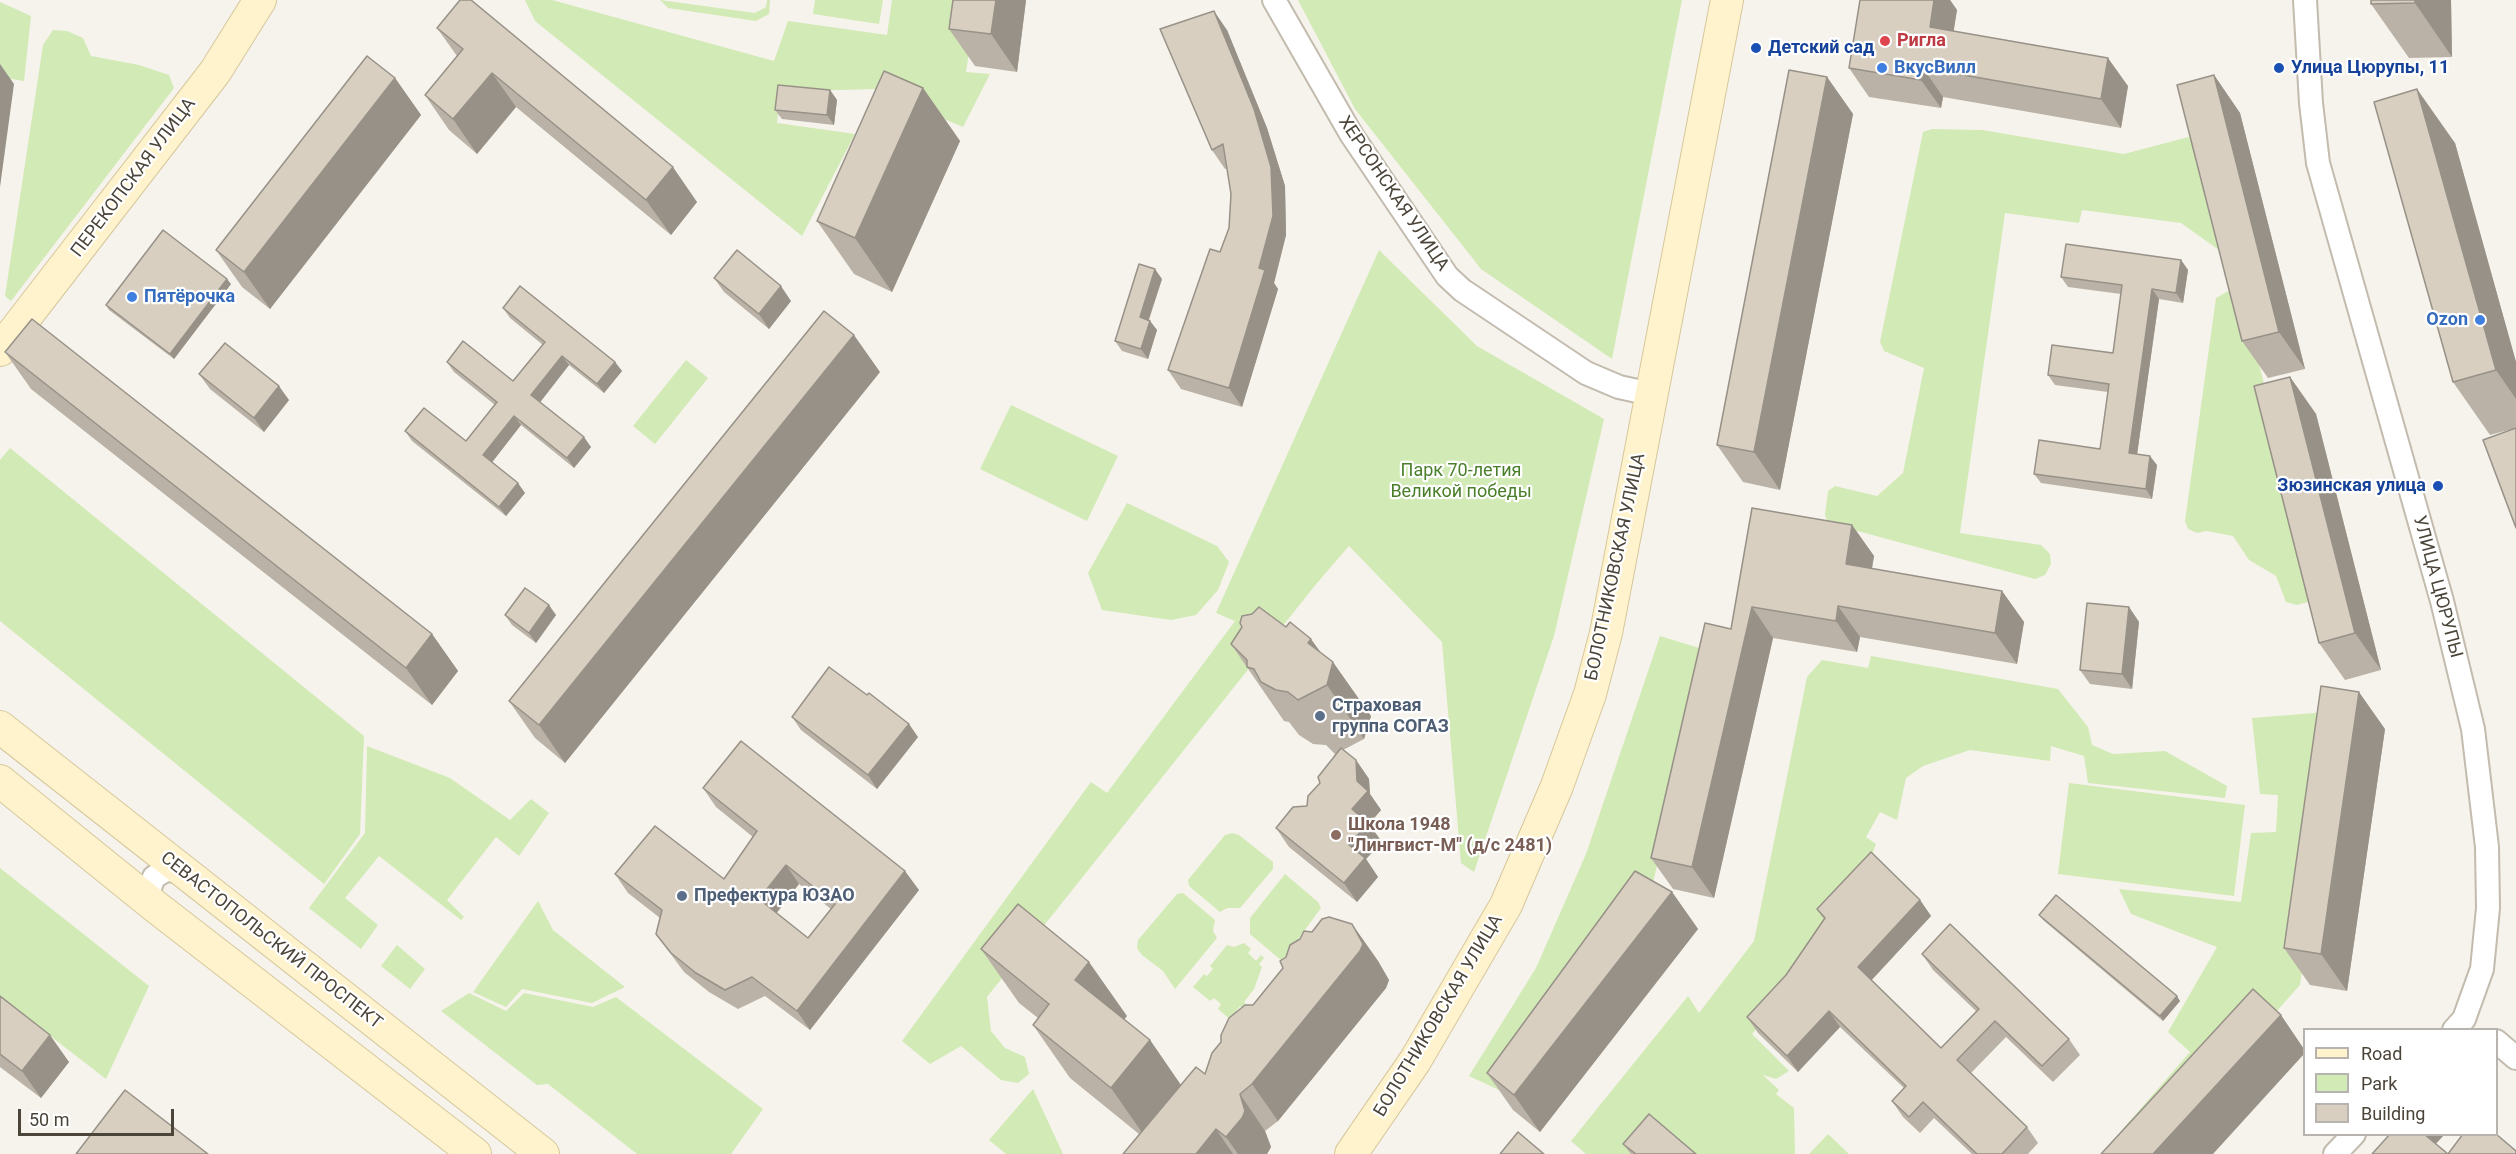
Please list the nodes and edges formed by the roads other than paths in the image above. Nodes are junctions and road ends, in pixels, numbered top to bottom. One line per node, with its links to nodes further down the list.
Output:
1 (260, 0): 5 (street, ПЕРЕКОПСКАЯ УЛИЦА)
2 (1274, 0): 6 (street, ХЕРСОНСКАЯ УЛИЦА)
3 (1727, 0): 6 (street, БОЛОТНИКОВСКАЯ УЛИЦА)
4 (2305, 0): 11 (street, УЛИЦА ЦЮРУПЫ)
5 (0, 350)
6 (1651, 394): 17 (street, БОЛОТНИКОВСКАЯ УЛИЦА)
7 (0, 727): 9 (street, СЕВАСТОПОЛЬСКИЙ ПРОСПЕКТ)
8 (0, 781): 10 (street)
9 (184, 874): 10 (street); 16 (street, СЕВАСТОПОЛЬСКИЙ ПРОСПЕКТ)
10 (156, 908): 15 (street)
11 (2466, 1026)
12 (2498, 1043): 13 (street)
13 (2516, 1058)
14 (2352, 1136): 18 (street)
15 (475, 1154)
16 (543, 1154)
17 (1351, 1154)
18 (2335, 1154)

